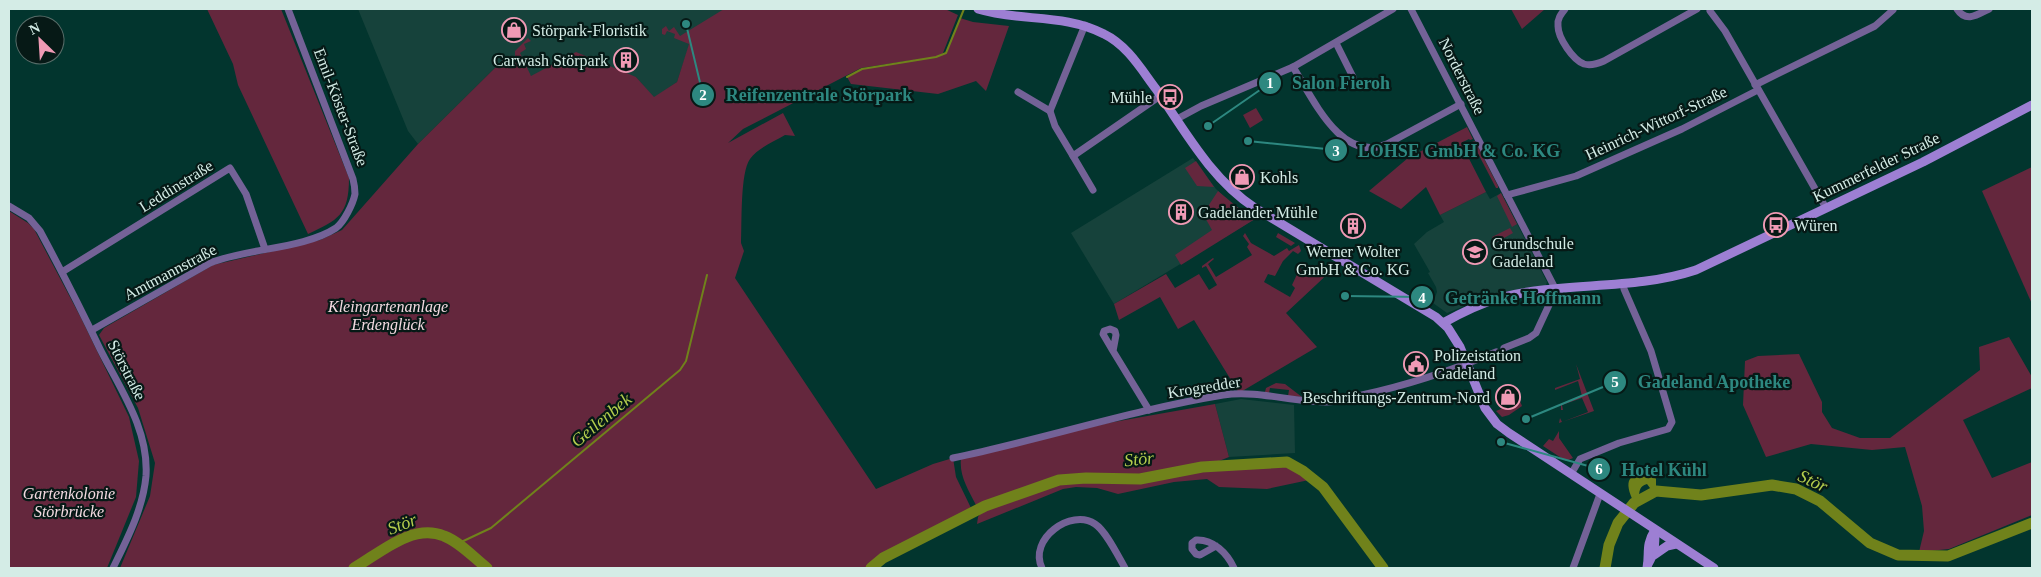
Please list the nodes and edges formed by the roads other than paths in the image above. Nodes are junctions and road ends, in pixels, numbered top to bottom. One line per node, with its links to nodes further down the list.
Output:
1 (288, 9): 27 (street, Emil-Köster-Straße)
2 (978, 9): 11 (main road)
3 (1393, 9): 12 (street)
4 (1412, 9): 18 (street, Norderstraße)
5 (1565, 9): 6 (street)
6 (1698, 9): 9 (street)
7 (1957, 9): 8 (street)
8 (1989, 9)
9 (1711, 10): 15 (street)
10 (1893, 10): 15 (street, Heinrich-Wittorf-Straße)
11 (1085, 25): 17 (main road); 20 (street)
12 (1336, 43): 13 (street); 14 (street)
13 (1294, 67): 18 (street); 21 (street)
14 (1353, 77)
15 (1757, 87): 24 (street, Heinrich-Wittorf-Straße); 26 (street)
16 (1018, 92): 20 (street)
17 (1160, 96): 21 (main road); 22 (street)
18 (1461, 104): 24 (street, Norderstraße)
19 (2032, 105): 26 (main road, Kummerfelder Straße)
20 (1050, 111): 22 (street)
21 (1177, 119): 32 (main road)
22 (1073, 156): 23 (street)
23 (1093, 190)
24 (1507, 195): 31 (street, Norderstraße)
25 (9, 206): 29 (street, Störstraße)
26 (1826, 208): 30 (main road, Kummerfelder Straße)
27 (346, 216): 28 (street, Amtmannstraße)
28 (265, 249): 29 (street, Leddinstraße); 33 (street, Amtmannstraße)
29 (62, 272): 33 (street, Störstraße)
30 (1623, 283): 31 (main road, Kummerfelder Straße); 40 (street)
31 (1556, 290): 32 (main road, Kummerfelder Straße); 34 (street)
32 (1443, 323): 37 (main road)
33 (92, 330): 47 (street, Störstraße)
34 (1504, 348)
35 (1113, 351): 38 (street, Krogredder)
36 (1496, 352): 37 (street, Krogredder)
37 (1467, 364): 38 (street, Krogredder); 40 (main road)
38 (1149, 410): 39 (street, Krogredder)
39 (954, 458)
40 (1571, 474): 41 (main road)
41 (1600, 494): 42 (main road); 51 (street)
42 (1655, 530): 43 (main road); 45 (main road); 46 (main road)
43 (1676, 544): 45 (main road); 52 (main road)
44 (1216, 546): 50 (street)
45 (1654, 555): 46 (main road)
46 (1647, 566)
47 (113, 568)
48 (1042, 568): 49 (street)
49 (1125, 568)
50 (1234, 568)
51 (1573, 568)
52 (1714, 568)

